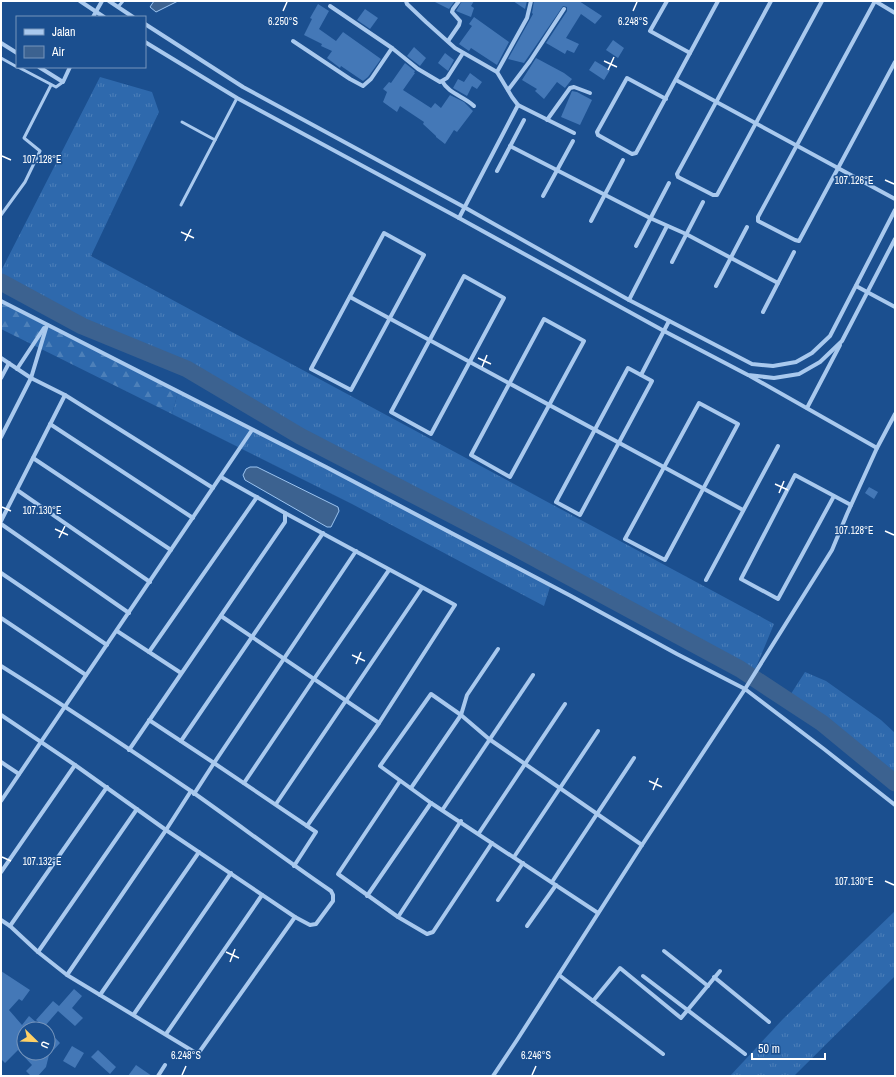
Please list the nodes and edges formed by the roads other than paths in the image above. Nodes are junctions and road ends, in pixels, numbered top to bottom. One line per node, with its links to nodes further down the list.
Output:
1 (80, 1): 16 (street)
2 (102, 1): 16 (street)
3 (109, 1): 14 (street)
4 (123, 1): 14 (lane)
5 (406, 1): 23 (street)
6 (459, 1): 23 (street)
7 (531, 1): 36 (street)
8 (667, 1): 29 (street)
9 (718, 1): 29 (street)
10 (770, 1): 45 (street)
11 (822, 1): 51 (street)
12 (875, 1): 17 (street); 55 (street)
13 (330, 6): 26 (street)
14 (118, 7): 20 (street)
15 (564, 9): 41 (street)
16 (96, 12): 18 (street); 19 (street)
17 (895, 13)
18 (94, 16)
19 (102, 16)
20 (132, 16)
21 (146, 25): 67 (street)
22 (293, 41): 26 (street)
23 (448, 41): 28 (street)
24 (1, 43): 27 (street)
25 (146, 43): 43 (street)
26 (392, 48): 38 (street)
27 (16, 52)
28 (463, 53): 36 (street); 38 (street)
29 (690, 53): 37 (street)
30 (1, 58): 32 (lane)
31 (895, 62): 58 (street)
32 (16, 66)
33 (19, 68): 40 (lane)
34 (41, 68): 39 (street)
35 (70, 68): 39 (street)
36 (497, 72): 41 (street)
37 (676, 80): 44 (street); 45 (street)
38 (442, 81): 47 (street)
39 (63, 82): 40 (lane)
40 (51, 85): 69 (lane)
41 (508, 90): 46 (street)
42 (590, 93): 49 (street)
43 (237, 98): 53 (lane); 70 (street)
44 (666, 99): 44 (street)
45 (717, 102): 51 (street); 51 (street)
46 (518, 105): 49 (street); 67 (street)
47 (474, 106)
48 (524, 120): 56 (street)
49 (547, 120): 52 (street)
50 (182, 122): 53 (lane)
51 (756, 123): 55 (street)
52 (574, 133)
53 (215, 140): 66 (lane)
54 (573, 141): 59 (street)
55 (796, 145): 58 (street); 58 (street)
56 (510, 146): 59 (street); 60 (street)
57 (623, 160): 62 (street)
58 (838, 169): 64 (street)
59 (557, 170): 62 (street); 63 (street)
60 (497, 171)
61 (669, 183): 71 (street)
62 (604, 195): 71 (street); 72 (street)
63 (543, 196)
64 (895, 199)
65 (703, 202): 75 (street)
66 (181, 205)
67 (464, 207): 70 (street); 86 (street)
68 (895, 210): 83 (street)
69 (1, 215)
70 (459, 218): 93 (street)
71 (650, 218): 73 (street); 77 (street)
72 (591, 221)
73 (667, 226): 75 (street); 86 (street)
74 (747, 227): 79 (street)
75 (686, 234): 79 (street); 80 (street)
76 (895, 239): 84 (street)
77 (636, 246)
78 (794, 252): 81 (street)
79 (731, 257): 81 (street); 82 (street)
80 (672, 262)
81 (778, 283): 89 (street)
82 (716, 286)
83 (856, 286): 84 (street); 91 (street)
84 (868, 292): 88 (street); 95 (street)
85 (350, 297): 90 (street); 90 (street); 90 (street)
86 (629, 300): 91 (street)
87 (1, 301): 92 (street)
88 (895, 307)
89 (763, 312)
90 (390, 318): 94 (street)
91 (669, 321): 93 (street)
92 (47, 325): 99 (street); 103 (street); 111 (street)
93 (664, 331): 100 (street); 101 (street)
94 (430, 340): 97 (street); 97 (street); 97 (street)
95 (842, 342): 101 (street); 107 (street)
96 (1, 358): 98 (street)
97 (469, 362): 104 (street)
98 (9, 363): 99 (street); 102 (street)
99 (17, 369): 103 (street)
100 (641, 375): 110 (street); 113 (street)
101 (748, 375): 107 (street)
102 (1, 378)
103 (31, 378): 105 (street); 112 (street)
104 (510, 383): 106 (street); 106 (street); 106 (street)
105 (65, 395): 109 (street); 119 (street)
106 (549, 405): 110 (street)
107 (807, 408): 115 (street)
108 (895, 414): 115 (street)
109 (50, 424): 116 (street); 127 (street)
110 (595, 429): 113 (street); 113 (street)
111 (252, 430): 118 (street); 151 (street)
112 (1, 437)
113 (619, 442): 117 (street)
114 (778, 446): 125 (street)
115 (877, 448): 124 (street)
116 (33, 458): 121 (street); 130 (street)
117 (664, 467): 120 (street); 120 (street); 120 (street)
118 (221, 477): 119 (street); 123 (street)
119 (213, 488): 127 (street)
120 (704, 488): 125 (street)
121 (17, 490): 128 (street); 135 (street)
122 (834, 496): 122 (street); 124 (street)
123 (257, 497): 126 (street); 144 (street)
124 (851, 505): 151 (street)
125 (743, 510): 134 (street)
126 (285, 513): 129 (street); 138 (street)
127 (193, 518): 130 (street)
128 (1, 523): 137 (street)
129 (323, 533): 131 (street); 141 (street)
130 (171, 550): 135 (street)
131 (356, 551): 132 (street); 145 (street)
132 (389, 570): 136 (street); 150 (street)
133 (1, 572): 142 (street)
134 (706, 580)
135 (150, 582): 137 (street)
136 (422, 588): 152 (street); 158 (street)
137 (129, 613): 140 (street)
138 (220, 616): 141 (street); 147 (street)
139 (1, 618): 148 (street)
140 (117, 630): 142 (street); 144 (street)
141 (252, 638): 145 (street); 162 (street)
142 (107, 645): 148 (street)
143 (498, 649): 155 (street)
144 (149, 652): 147 (street)
145 (284, 659): 150 (street); 166 (street)
146 (1, 666): 154 (street)
147 (181, 673): 157 (street)
148 (86, 675): 154 (street)
149 (532, 675): 160 (street)
150 (314, 679): 152 (street); 171 (street)
151 (746, 687): 179 (street); 188 (street)
152 (347, 701): 158 (street); 178 (street)
153 (565, 704): 168 (street)
154 (65, 706): 161 (street); 163 (street)
155 (461, 714): 160 (street); 170 (street); 173 (street)
156 (1, 715): 161 (street)
157 (149, 720): 162 (street); 163 (street)
158 (379, 723): 184 (street)
159 (598, 731): 174 (street)
160 (489, 739): 168 (street); 181 (street)
161 (41, 742): 167 (street); 169 (street)
162 (182, 742): 166 (street)
163 (129, 750): 175 (street)
164 (634, 758): 182 (street)
165 (1, 762): 169 (street)
166 (214, 763): 171 (street); 175 (street)
167 (75, 765): 172 (street); 193 (street)
168 (525, 765): 174 (street); 186 (street)
169 (19, 774): 176 (street)
170 (400, 781): 173 (street); 198 (street)
171 (244, 783): 178 (street)
172 (107, 787): 180 (street); 204 (street)
173 (411, 788): 177 (street)
174 (560, 789): 182 (street); 190 (street)
175 (192, 792): 185 (street); 192 (street)
176 (1, 801)
177 (431, 803): 181 (street); 198 (street)
178 (276, 804): 184 (street)
179 (895, 805)
180 (137, 809): 185 (street); 207 (street)
181 (443, 809): 183 (street)
182 (596, 814): 188 (street); 195 (street)
183 (461, 822): 186 (street); 202 (street)
184 (308, 826): 192 (street)
185 (166, 830): 189 (street); 209 (street)
186 (479, 833): 187 (street)
187 (492, 843): 190 (street); 202 (street)
188 (642, 845): 200 (street)
189 (199, 852): 194 (street); 214 (street)
190 (514, 857): 191 (street)
191 (524, 863): 195 (street); 199 (street)
192 (294, 866): 201 (street)
193 (1, 872)
194 (231, 873): 197 (street); 217 (street)
195 (552, 882): 196 (street)
196 (556, 885): 200 (street); 205 (street)
197 (262, 895): 201 (street); 219 (street)
198 (367, 896): 202 (street)
199 (498, 900)
200 (598, 913): 210 (street)
201 (295, 917): 219 (street)
202 (398, 917)
203 (1, 920): 204 (street)
204 (10, 926): 207 (street)
205 (527, 926)
206 (664, 951): 213 (street)
207 (38, 952): 209 (street)
208 (720, 971): 212 (street)
209 (67, 975): 214 (street)
210 (559, 975): 215 (street); 224 (street)
211 (643, 976): 216 (street)
212 (714, 977): 213 (street); 218 (street)
213 (708, 986): 216 (street)
214 (100, 995): 217 (street)
215 (593, 1001): 216 (street); 220 (street)
216 (688, 1010): 221 (street)
217 (134, 1014): 219 (street)
218 (769, 1022)
219 (166, 1034)
220 (663, 1054)
221 (745, 1054)
222 (165, 1065): 223 (street)
223 (158, 1076)
224 (493, 1076)

